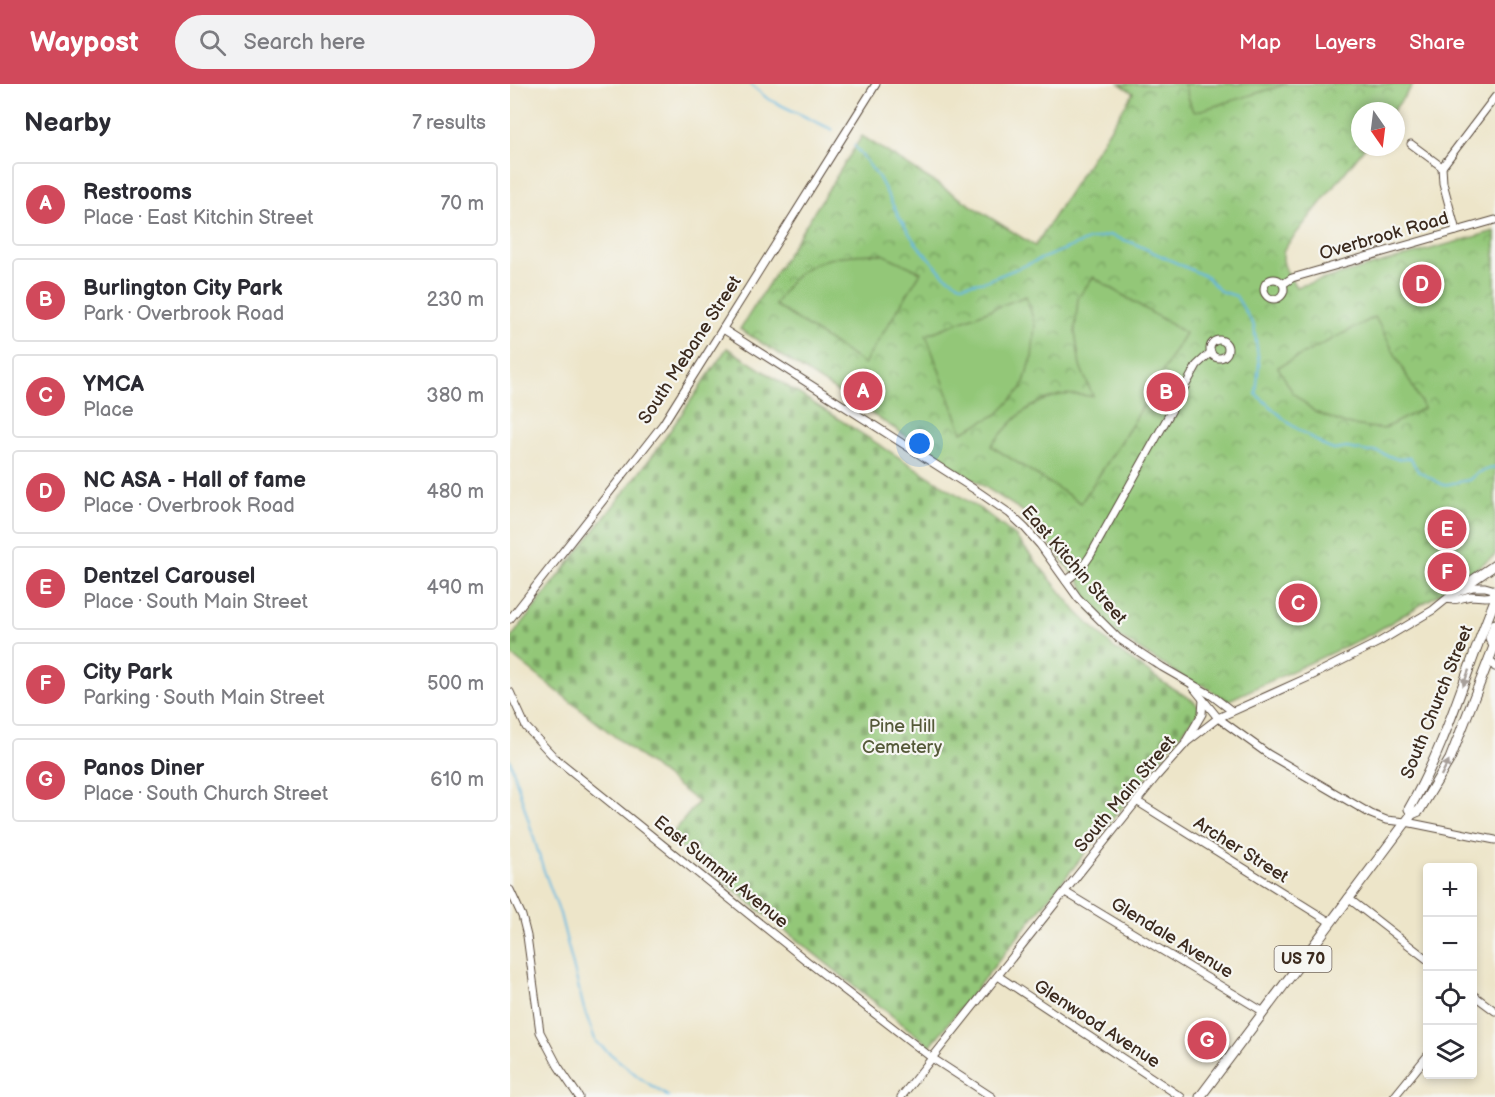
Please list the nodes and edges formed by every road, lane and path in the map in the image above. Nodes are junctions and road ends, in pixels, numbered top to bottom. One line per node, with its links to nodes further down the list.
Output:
1 (876, 84): 8 (street, South Mebane Street)
2 (1495, 97): 4 (street)
3 (1411, 144): 4 (street)
4 (1442, 167): 6 (street)
5 (1495, 220): 6 (street, Overbrook Road)
6 (1456, 231): 7 (street, Overbrook Road)
7 (1283, 284)
8 (723, 329): 11 (street, East Kitchin Street); 15 (street, South Mebane Street)
9 (1211, 352): 11 (street)
10 (1495, 565): 13 (main road)
11 (1066, 581): 20 (street, East Kitchin Street)
12 (1495, 595): 13 (street, South Main Street)
13 (1450, 596): 23 (street, South Main Street)
14 (1495, 600): 27 (main road, South Church Street / US 70, one-way to 27)
15 (510, 619)
16 (1495, 624): 17 (main road)
17 (1495, 645): 18 (main road, South Church Street / US 70)
18 (1489, 658): 19 (street); 27 (main road, South Church Street / US 70, one-way to 18)
19 (1495, 667)
20 (1191, 685): 22 (street, East Kitchin Street); 23 (street, East Kitchin Street)
21 (510, 692): 38 (street, East Summit Avenue)
22 (1203, 700): 24 (street, East Kitchin Street); 25 (street)
23 (1232, 711): 24 (street, South Main Street)
24 (1218, 718): 25 (street, South Main Street); 27 (street, East Kitchin Street)
25 (1181, 748): 26 (street, South Main Street)
26 (1138, 802): 30 (street, South Main Street); 32 (street, Archer Street)
27 (1409, 818): 28 (street, East Kitchin Street); 31 (main road, South Church Street / US 70)
28 (1495, 840)
29 (510, 890): 40 (street)
30 (1065, 892): 34 (street, South Main Street); 37 (street, Glendale Avenue)
31 (1348, 898): 32 (main road, South Church Street / US 70); 33 (street)
32 (1330, 922): 37 (main road, South Church Street / US 70)
33 (1423, 956)
34 (998, 976): 38 (street, South Main Street); 43 (street, Glenwood Avenue)
35 (1477, 999): 36 (street)
36 (1495, 1011)
37 (1264, 1012): 44 (main road, South Church Street / US 70)
38 (932, 1058): 41 (street, South Main Street); 42 (street, East Summit Avenue)
39 (1423, 1061): 45 (street)
40 (579, 1097)
41 (901, 1097)
42 (992, 1097)
43 (1180, 1097)
44 (1200, 1097)
45 (1394, 1097)

